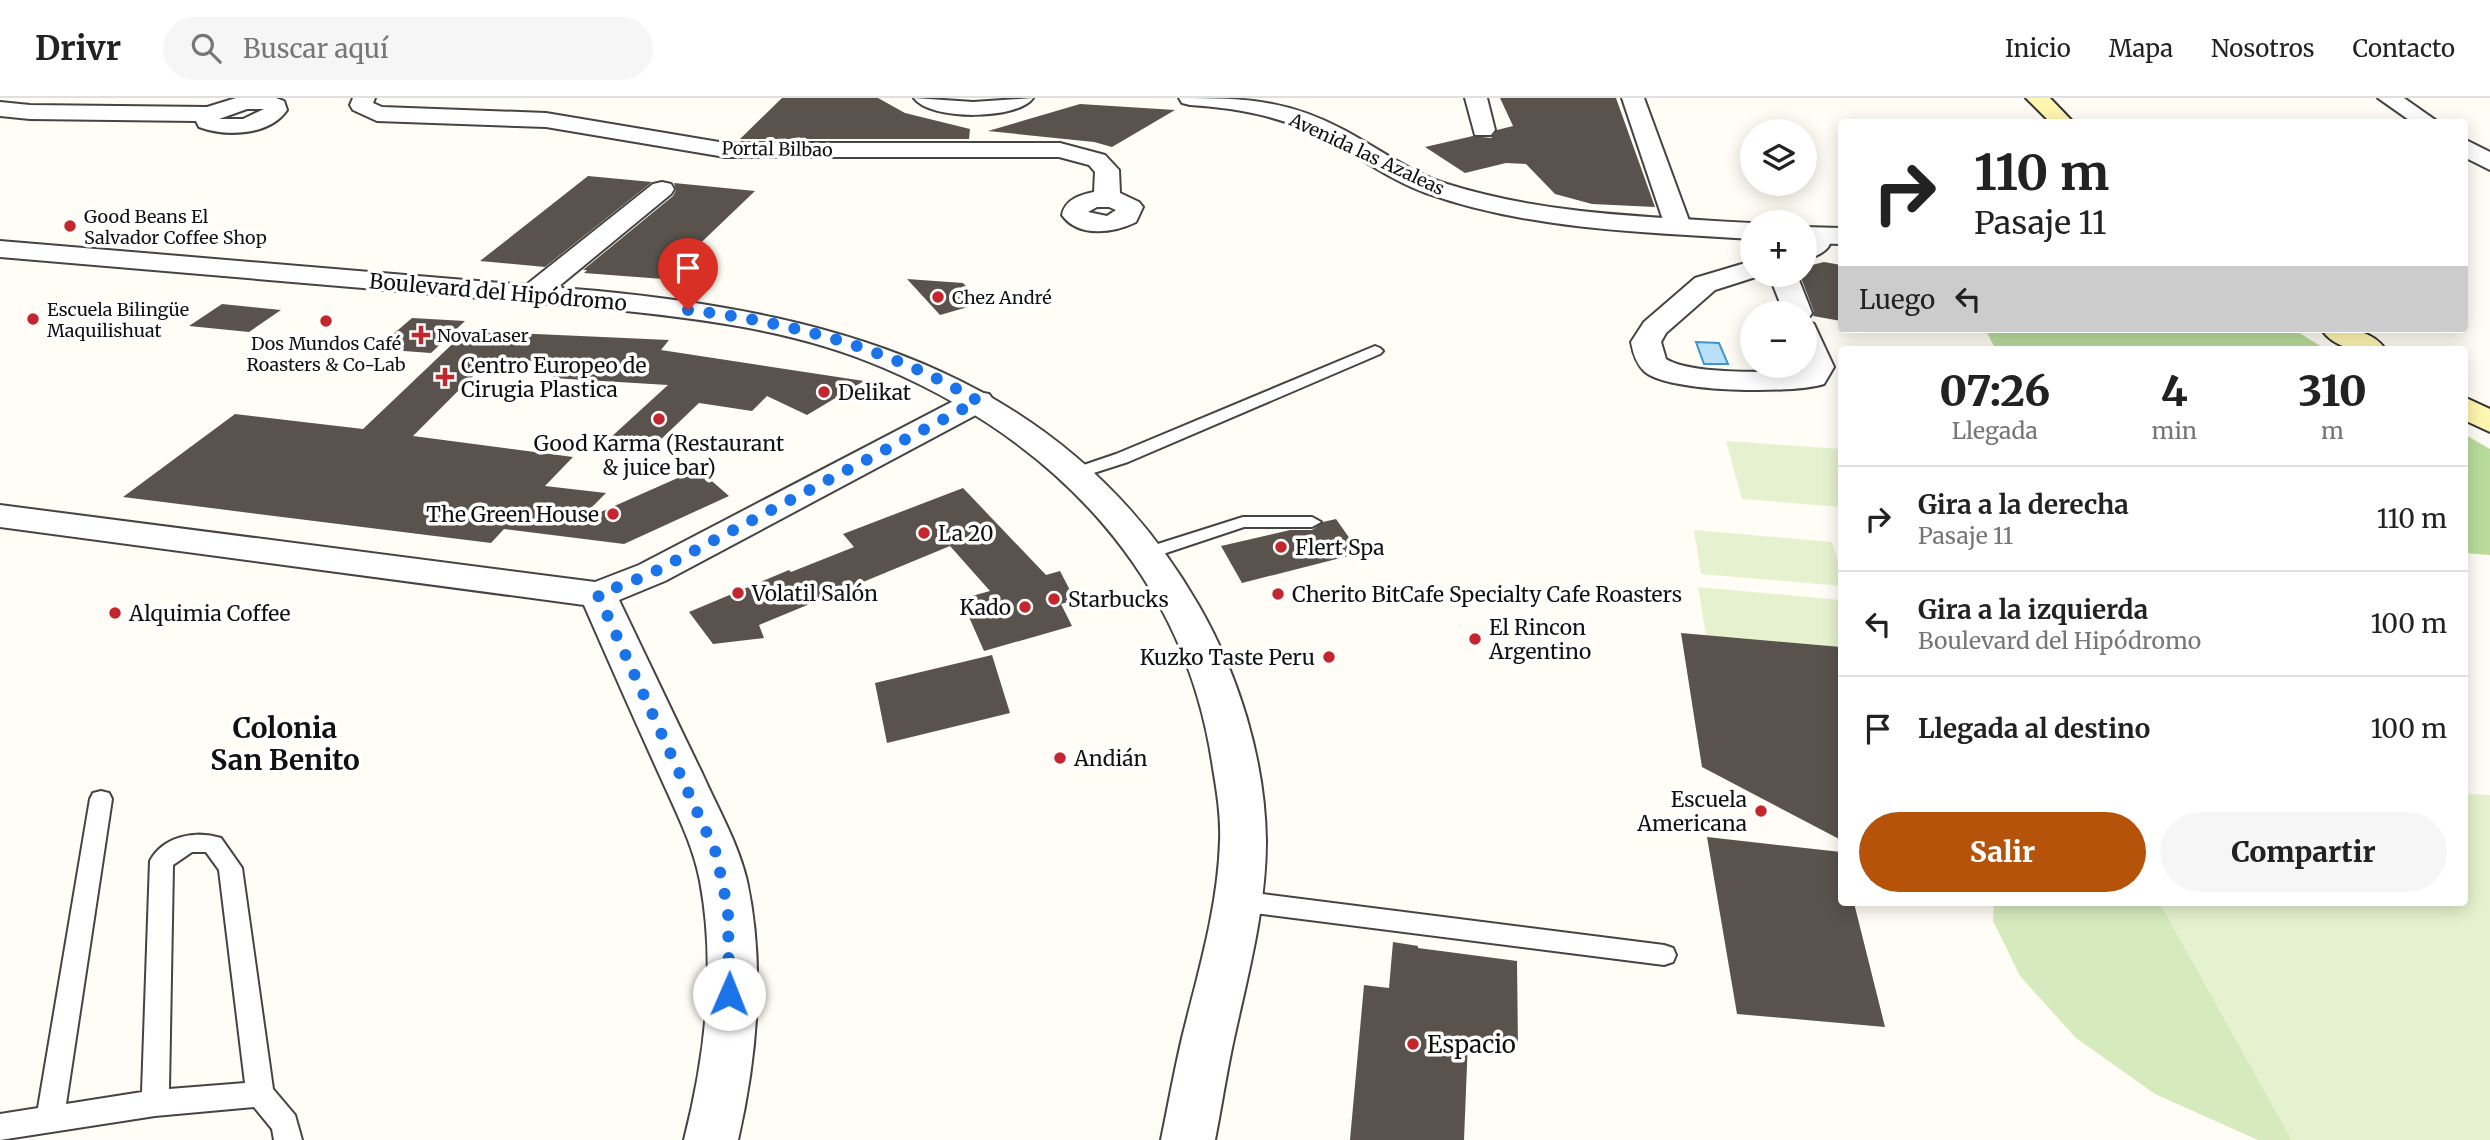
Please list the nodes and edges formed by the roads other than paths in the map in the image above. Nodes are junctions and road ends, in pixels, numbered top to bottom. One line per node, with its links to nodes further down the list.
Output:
1 (364, 98): 12 (street, Portal Bilbao)
2 (391, 98): 12 (street, Portal Bilbao)
3 (925, 98): 9 (street)
4 (1190, 98): 21 (street, Avenida las Azaleas)
5 (1476, 98): 15 (street)
6 (1633, 98): 21 (street)
7 (2037, 98): 13 (main road)
8 (2389, 98): 14 (street)
9 (1023, 99)
10 (0, 109): 11 (street)
11 (210, 114)
12 (416, 116): 20 (street, Portal Bilbao)
13 (2059, 119)
14 (2422, 119)
15 (1483, 130)
16 (2468, 149): 17 (street)
17 (2490, 165): 18 (street)
18 (2468, 173)
19 (662, 189): 25 (street)
20 (1107, 199)
21 (1678, 226): 22 (street, Avenida las Azaleas)
22 (1740, 230)
23 (0, 249): 25 (street, Boulevard del Hipódromo)
24 (1740, 273): 29 (street)
25 (531, 295): 32 (street, Boulevard del Hipódromo)
26 (2343, 333): 27 (main road)
27 (2364, 346)
28 (1375, 351): 35 (lane)
29 (1740, 377)
30 (1755, 378): 31 (street)
31 (1810, 378)
32 (978, 401): 35 (street, Boulevard del Hipódromo); 39 (street)
33 (2468, 409): 34 (main road)
34 (2490, 422)
35 (1078, 473): 38 (street, Boulevard del Hipódromo)
36 (0, 516): 39 (street)
37 (1312, 522): 38 (lane)
38 (1148, 553): 41 (street, Boulevard del Hipódromo)
39 (598, 595): 48 (street)
40 (101, 799): 45 (lane)
41 (1240, 901): 42 (lane); 49 (street, Boulevard del Hipódromo)
42 (1664, 955)
43 (260, 1094): 44 (lane); 44 (lane); 47 (lane)
44 (155, 1103): 45 (lane)
45 (50, 1118): 46 (lane)
46 (0, 1127)
47 (288, 1140)
48 (711, 1140)
49 (1188, 1140)

